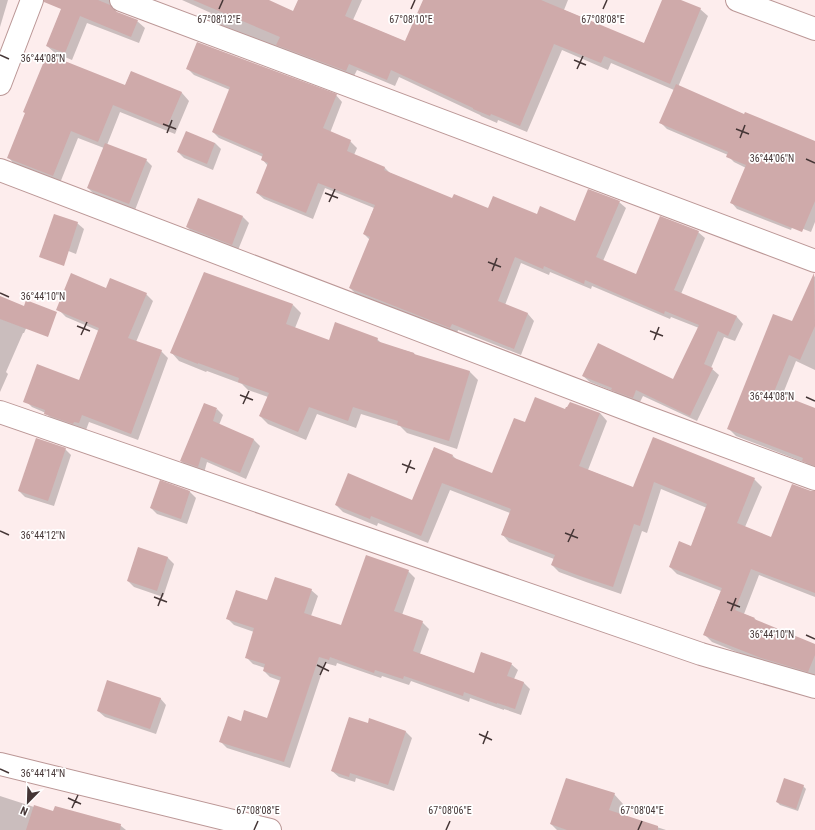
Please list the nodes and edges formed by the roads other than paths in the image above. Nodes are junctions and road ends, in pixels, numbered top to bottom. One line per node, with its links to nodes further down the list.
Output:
1 (32, 0): 5 (street)
2 (121, 0): 7 (street)
3 (737, 0): 4 (street)
4 (815, 29)
5 (0, 84)
6 (0, 170): 9 (street)
7 (815, 261)
8 (0, 412): 10 (street)
9 (815, 479)
10 (815, 687)
11 (0, 764): 12 (street)
12 (270, 830)

